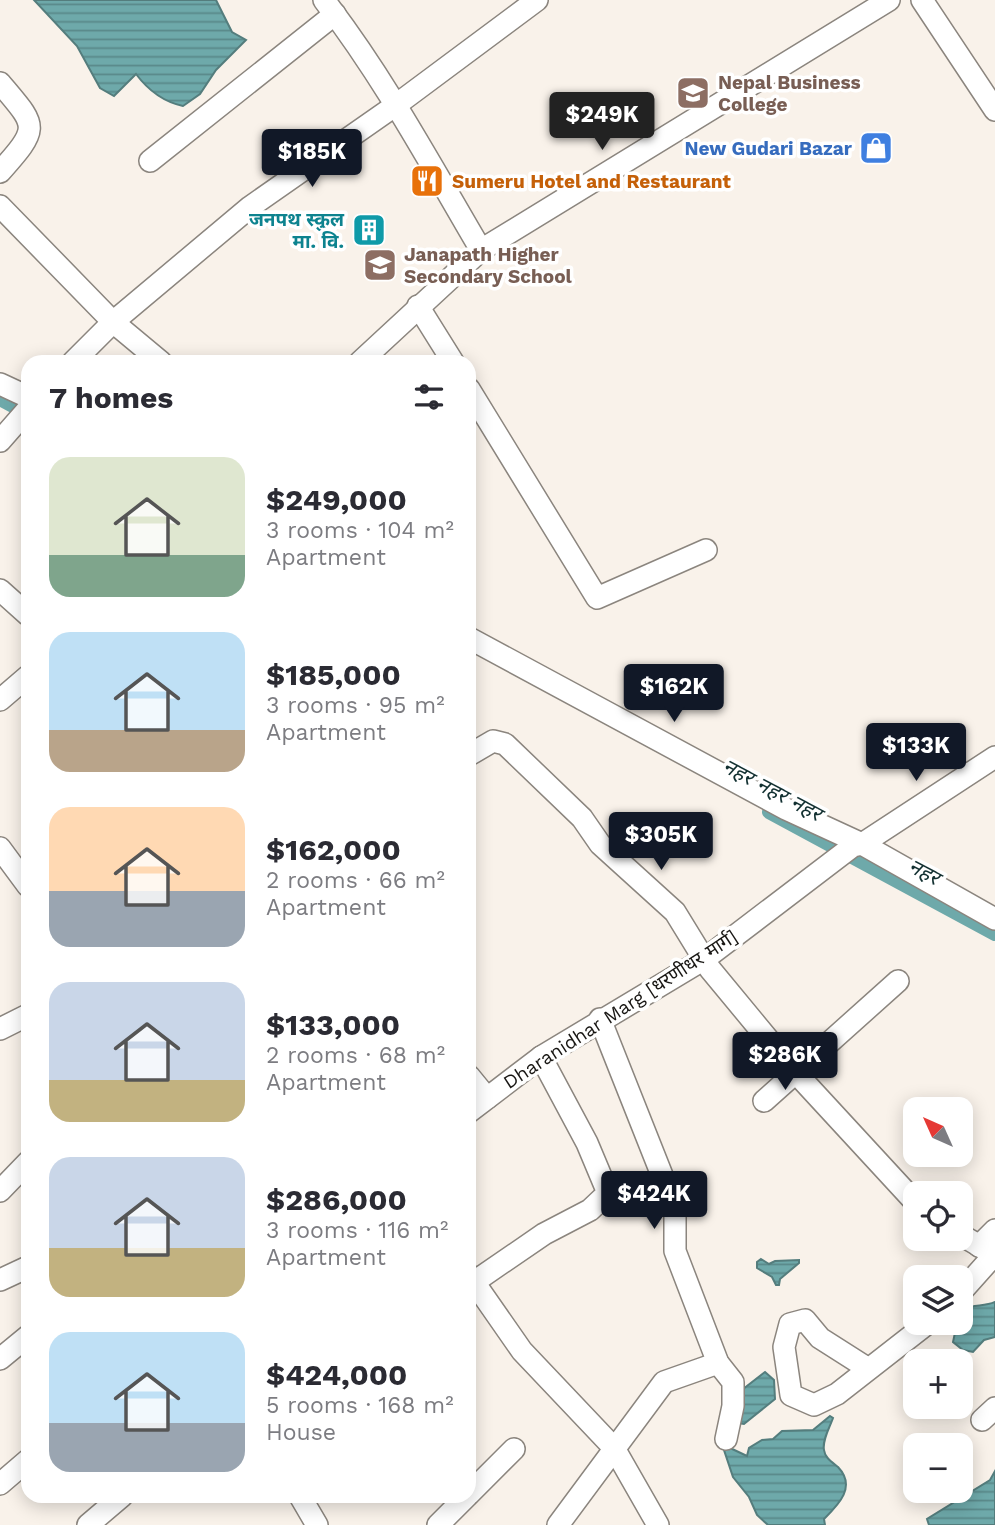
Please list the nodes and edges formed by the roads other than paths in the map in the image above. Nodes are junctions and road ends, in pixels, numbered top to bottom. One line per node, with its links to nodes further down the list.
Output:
1 (537, 0): 6 (street)
2 (889, 0): 11 (street)
3 (922, 0): 7 (street)
4 (330, 7): 6 (street); 8 (street)
5 (0, 83): 9 (street)
6 (396, 105): 11 (street); 13 (street)
7 (995, 110)
8 (149, 161)
9 (0, 172)
10 (0, 206): 13 (street)
11 (481, 250): 12 (street)
12 (418, 306): 16 (street); 17 (street)
13 (113, 321): 14 (street); 15 (street)
14 (80, 355)
15 (154, 355)
16 (367, 355)
17 (449, 355)
18 (0, 384): 19 (street)
19 (21, 394)
20 (476, 400): 23 (street)
21 (21, 417): 22 (street)
22 (0, 441)
23 (706, 550)
24 (0, 590): 25 (street)
25 (21, 609)
26 (476, 642): 32 (street)
27 (21, 682): 28 (street)
28 (0, 700)
29 (476, 751): 35 (street)
30 (995, 757): 32 (street, Dharanidhar Marg [धरणीधर मार्ग])
31 (0, 848): 33 (street)
32 (851, 849): 34 (street); 35 (street, Dharanidhar Marg [धरणीधर मार्ग])
33 (21, 876)
34 (995, 919)
35 (706, 958): 38 (street, Dharanidhar Marg [धरणीधर मार्ग]); 41 (street)
36 (898, 981): 41 (street)
37 (21, 1018): 39 (street)
38 (600, 1019): 40 (street, Dharanidhar Marg [धरणीधर मार्ग]); 60 (street)
39 (0, 1029)
40 (541, 1057): 43 (street, Dharanidhar Marg [धरणीधर मार्ग]); 53 (street)
41 (796, 1073): 44 (street); 47 (street)
42 (476, 1084): 43 (street)
43 (487, 1097): 45 (street, Dharanidhar Marg [धरणीधर मार्ग])
44 (764, 1101)
45 (476, 1106)
46 (21, 1169): 48 (street)
47 (903, 1189)
48 (0, 1191)
49 (995, 1230): 51 (street)
50 (973, 1242): 51 (street)
51 (990, 1252): 54 (street)
52 (21, 1270): 55 (street)
53 (476, 1275)
54 (973, 1275)
55 (0, 1280)
56 (476, 1285): 63 (street)
57 (912, 1335): 61 (street)
58 (21, 1342): 59 (street)
59 (0, 1359)
60 (718, 1363): 62 (street); 63 (street)
61 (864, 1366)
62 (726, 1439)
63 (614, 1448): 74 (street); 75 (street)
64 (514, 1449): 67 (street)
65 (21, 1466): 66 (street)
66 (0, 1484)
67 (476, 1487)
68 (114, 1503): 71 (street)
69 (304, 1503): 72 (street)
70 (460, 1503): 73 (street)
71 (88, 1525)
72 (317, 1525)
73 (438, 1525)
74 (558, 1525)
75 (658, 1525)

